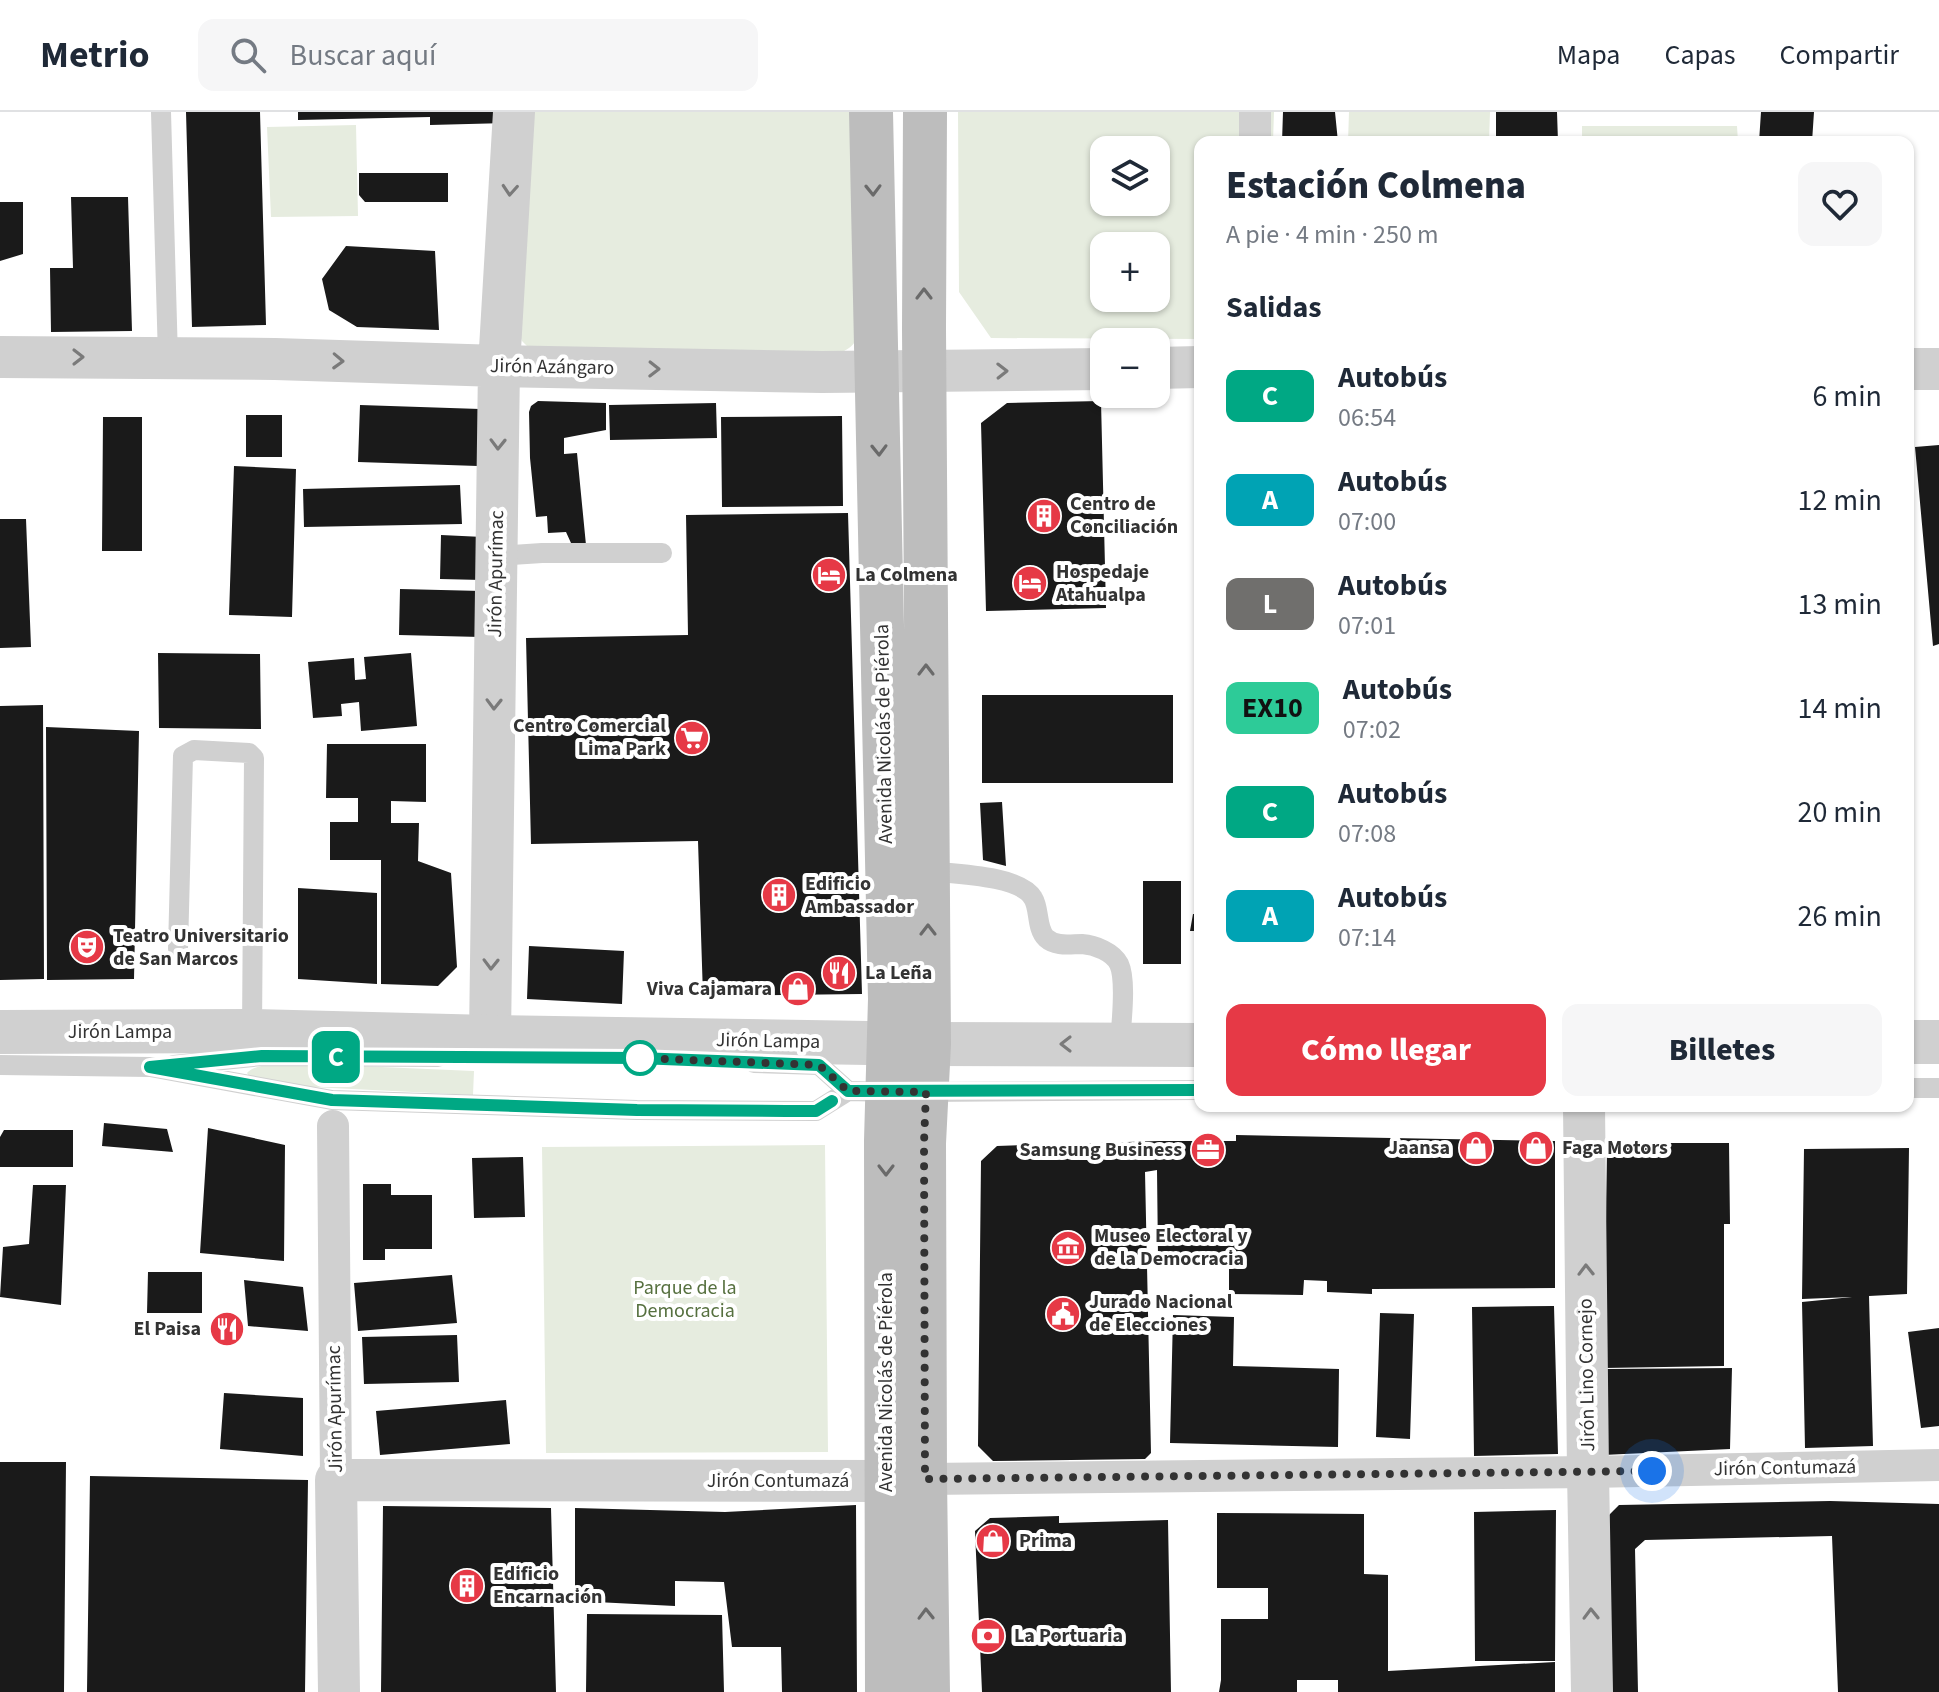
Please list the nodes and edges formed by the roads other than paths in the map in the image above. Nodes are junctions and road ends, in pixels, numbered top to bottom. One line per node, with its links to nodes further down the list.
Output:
1 (161, 112): 8 (lane)
2 (514, 112): 9 (street, Jirón Apurímac, one-way to 9)
3 (871, 112): 15 (main road, Avenida Nicolás de Piérola, one-way to 15)
4 (925, 112): 16 (main road, Avenida Nicolás de Piérola, one-way to 4)
5 (1255, 112): 6 (street)
6 (1255, 136)
7 (0, 357): 8 (street, Jirón Azángaro, one-way to 8)
8 (168, 358): 9 (street, Jirón Azángaro, one-way to 9)
9 (499, 366): 15 (street, Jirón Azángaro, one-way to 15); 18 (street, Jirón Apurímac, one-way to 18)
10 (1194, 367): 11 (street)
11 (1170, 368)
12 (1090, 369): 16 (street, Jirón Azángaro, one-way to 12)
13 (1914, 369): 14 (street)
14 (1939, 369)
15 (876, 372): 16 (street, Jirón Azángaro); 27 (main road, Avenida Nicolás de Piérola, one-way to 27)
16 (924, 372): 19 (main road, Avenida Nicolás de Piérola, one-way to 16)
17 (662, 553): 18 (lane)
18 (496, 556): 24 (street, Jirón Apurímac, one-way to 24)
19 (928, 871): 27 (main road, Avenida Nicolás de Piérola, one-way to 19); 28 (lane)
20 (178, 949): 22 (lane)
21 (0, 1018): 23 (lane)
22 (252, 1031): 23 (street, Jirón Lampa); 24 (street, Jirón Lampa)
23 (0, 1032)
24 (490, 1037): 27 (street, Jirón Lampa)
25 (1914, 1042): 26 (street)
26 (1939, 1042)
27 (909, 1043): 28 (street, Jirón Lampa, one-way to 27); 39 (main road, Avenida Nicolás de Piérola)
28 (1120, 1044): 29 (street, Jirón Lampa)
29 (1194, 1045)
30 (450, 1057): 35 (lane)
31 (591, 1058): 32 (lane)
32 (668, 1059)
33 (728, 1062): 39 (lane)
34 (0, 1065): 35 (lane)
35 (150, 1067): 39 (lane)
36 (1914, 1088): 37 (lane)
37 (1939, 1088)
38 (1194, 1090): 39 (lane)
39 (887, 1092): 45 (main road, Avenida Nicolás de Piérola)
40 (1584, 1112): 43 (street, Jirón Lino Cornejo, one-way to 40)
41 (333, 1126): 44 (street, Jirón Apurímac)
42 (1939, 1465): 43 (street, Jirón Contumazá)
43 (1588, 1472): 45 (street, Jirón Contumazá); 49 (street, Jirón Lino Cornejo, one-way to 43)
44 (336, 1480): 45 (street, Jirón Contumazá); 46 (street, Jirón Apurímac)
45 (905, 1480): 47 (main road, Avenida Nicolás de Piérola); 48 (main road, Avenida Nicolás de Piérola, one-way to 45)
46 (339, 1692)
47 (887, 1692)
48 (928, 1692)
49 (1592, 1692)

